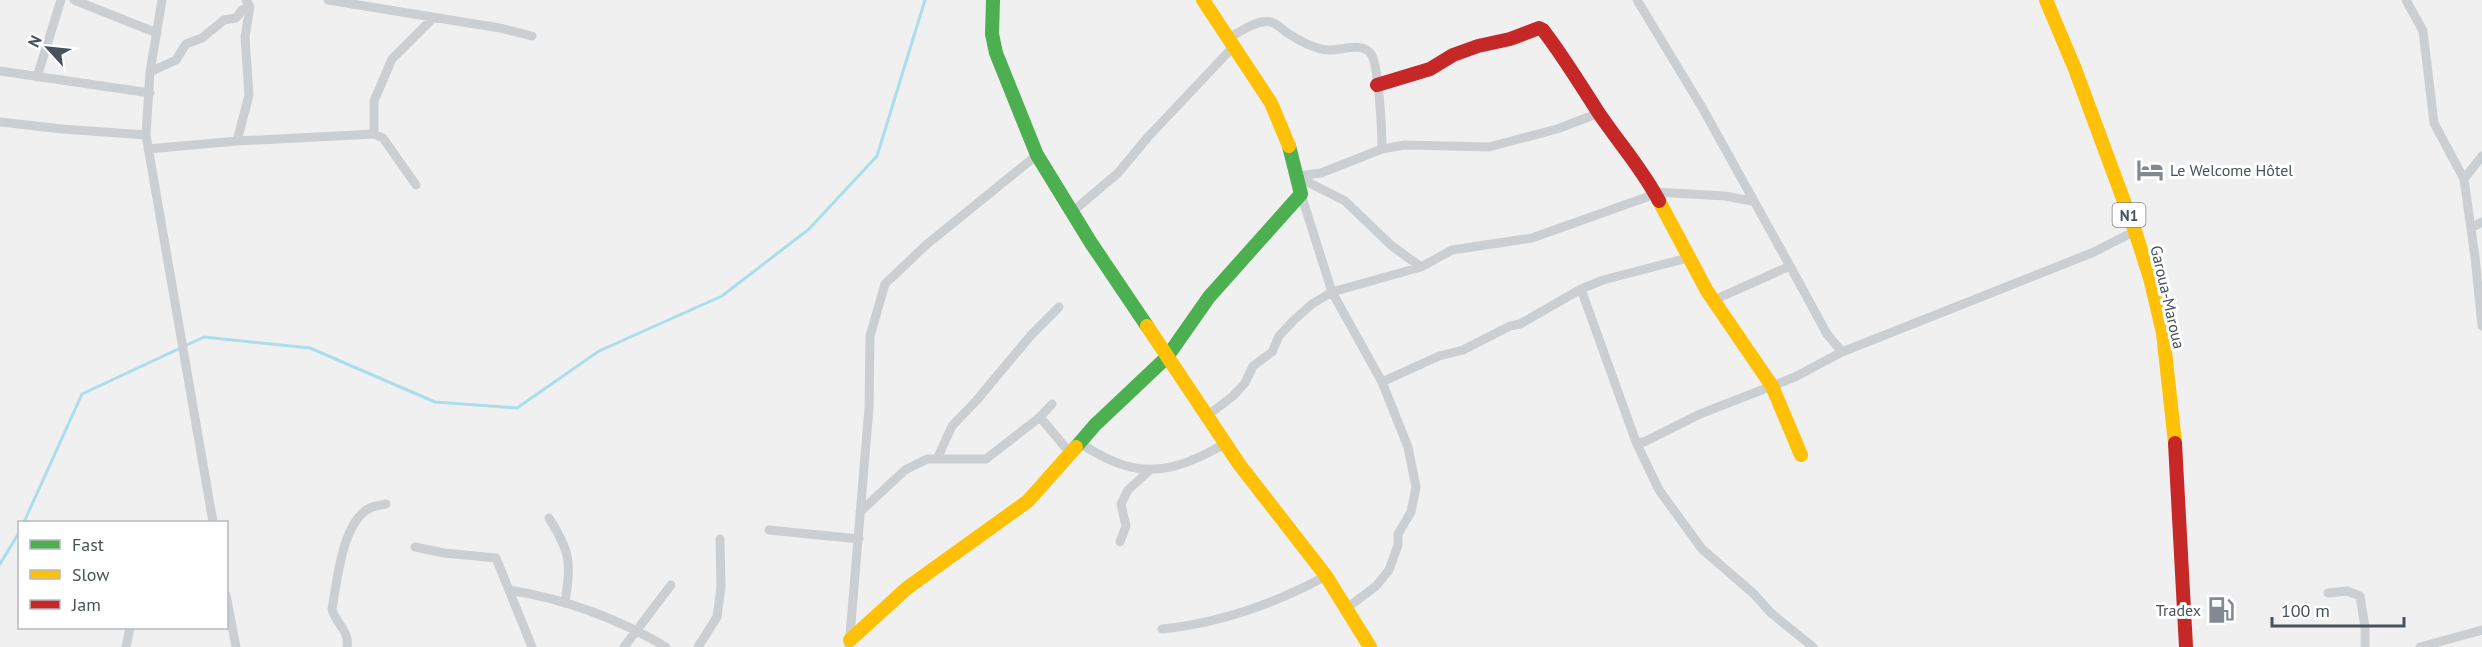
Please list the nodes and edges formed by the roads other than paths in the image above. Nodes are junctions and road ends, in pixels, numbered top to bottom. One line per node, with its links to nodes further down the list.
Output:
1 (61, 0): 18 (street)
2 (74, 0): 13 (street)
3 (162, 0): 13 (street)
4 (328, 0): 11 (street)
5 (993, 0): 28 (main road)
6 (1203, 0): 15 (main road)
7 (1637, 0): 35 (street)
8 (2046, 0): 39 (main road, Garoua-Maroua / N1)
9 (2406, 0): 31 (street)
10 (248, 3): 17 (street); 25 (street)
11 (371, 3): 12 (street)
12 (433, 18): 14 (street); 23 (street)
13 (157, 33): 17 (street)
14 (532, 36)
15 (1231, 42): 19 (street); 30 (main road); 36 (street)
16 (0, 71): 18 (street)
17 (150, 72): 20 (street)
18 (37, 77): 20 (street)
19 (1377, 86): 21 (main road); 27 (street)
20 (150, 93): 24 (street)
21 (1599, 113): 27 (street); 33 (main road)
22 (0, 122): 24 (street)
23 (374, 134): 25 (street); 32 (street)
24 (146, 135): 26 (street)
25 (237, 141): 26 (street)
26 (148, 149): 65 (street)
27 (1382, 149): 30 (street)
28 (1037, 155): 36 (main road); 63 (street)
29 (2482, 156): 31 (street)
30 (1297, 176): 34 (main road); 42 (street)
31 (2464, 179): 38 (street)
32 (416, 185)
33 (1655, 192): 35 (street); 40 (main road); 42 (street)
34 (1301, 194): 44 (street); 49 (main road)
35 (1752, 201): 41 (street)
36 (1072, 212): 49 (main road)
37 (2482, 222): 38 (street)
38 (2471, 228): 47 (street)
39 (2135, 231): 48 (street); 55 (main road, Garoua-Maroua / N1)
40 (1688, 258): 43 (street); 45 (main road)
41 (1790, 266): 45 (street); 48 (street)
42 (1421, 267): 44 (street)
43 (1581, 289): 50 (street); 56 (street)
44 (1332, 292): 50 (street); 53 (street)
45 (1714, 300): 51 (main road)
46 (1059, 307): 60 (street)
47 (2482, 326)
48 (1842, 352): 51 (street)
49 (1167, 357): 53 (main road); 58 (main road)
50 (1382, 382): 77 (street)
51 (1772, 386): 56 (street); 59 (main road)
52 (1052, 404): 54 (street)
53 (1207, 416): 57 (main road)
54 (1040, 417): 58 (street); 60 (street)
55 (2175, 439): 92 (main road, Garoua-Maroua / N1); 93 (main road, Garoua-Maroua / N1)
56 (1636, 442): 91 (street)
57 (1226, 444): 61 (street); 71 (main road)
58 (1075, 448): 61 (street); 82 (main road)
59 (1801, 455)
60 (937, 459): 63 (street)
61 (1150, 470): 69 (street)
62 (386, 504): 86 (street)
63 (860, 512): 68 (street)
64 (549, 518): 75 (street)
65 (213, 521)
66 (769, 530): 68 (street)
67 (720, 539): 89 (street)
68 (859, 539): 82 (street)
69 (1120, 542)
70 (415, 547): 73 (street)
71 (1326, 576): 77 (main road); 78 (street)
72 (671, 585): 80 (street)
73 (509, 590): 75 (street); 83 (street)
74 (2328, 593): 94 (street)
75 (565, 603): 80 (street)
76 (228, 605): 85 (street)
77 (1347, 608): 90 (main road)
78 (1162, 628)
79 (130, 629): 84 (street)
80 (637, 630): 87 (street); 88 (street)
81 (2482, 630): 95 (street)
82 (849, 643)
83 (530, 646)
84 (126, 647)
85 (236, 647)
86 (347, 647)
87 (624, 647)
88 (666, 647)
89 (698, 647)
90 (1370, 647)
91 (1813, 647)
92 (2176, 647)
93 (2186, 647)
94 (2365, 647)
95 (2420, 647)

